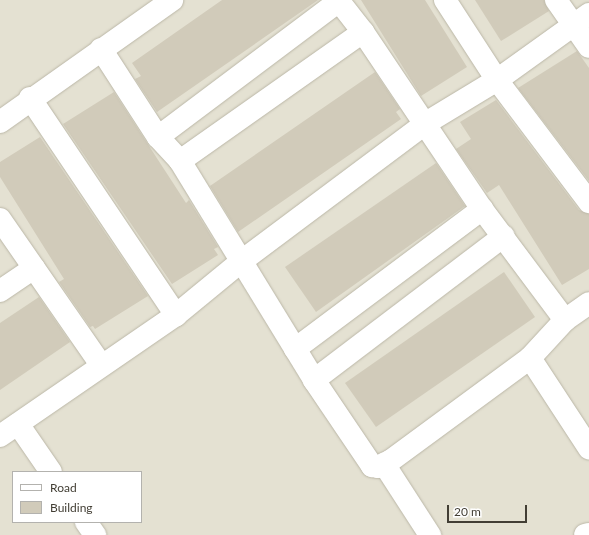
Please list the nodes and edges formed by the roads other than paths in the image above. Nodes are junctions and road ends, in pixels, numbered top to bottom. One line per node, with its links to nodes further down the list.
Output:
1 (172, 0): 8 (street)
2 (444, 0): 9 (street)
3 (556, 0): 5 (street)
4 (338, 1): 6 (street); 13 (street)
5 (581, 19): 7 (street); 9 (street)
6 (364, 32): 12 (street); 14 (street)
7 (589, 48)
8 (101, 49): 10 (street); 13 (street)
9 (497, 80): 12 (street); 15 (street)
10 (30, 98): 11 (street); 23 (street)
11 (0, 122)
12 (426, 123): 16 (street); 19 (street)
13 (158, 137): 14 (street)
14 (180, 161): 19 (street)
15 (589, 202)
16 (482, 209): 18 (street); 25 (street)
17 (4, 233): 20 (street)
18 (504, 236): 24 (street); 28 (street)
19 (243, 260): 23 (street); 25 (street)
20 (34, 268): 21 (street); 27 (street)
21 (0, 291)
22 (589, 303): 24 (street)
23 (176, 314): 27 (street)
24 (565, 320): 26 (street)
25 (295, 349): 28 (street)
26 (530, 358): 31 (street); 32 (street)
27 (100, 365): 29 (street)
28 (314, 380): 32 (street)
29 (18, 424): 30 (street); 33 (street)
30 (0, 436)
31 (586, 438)
32 (384, 464): 37 (street)
33 (50, 471)
34 (87, 523): 36 (street)
35 (589, 534): 38 (street)
36 (95, 535)
37 (430, 535)
38 (585, 535)

